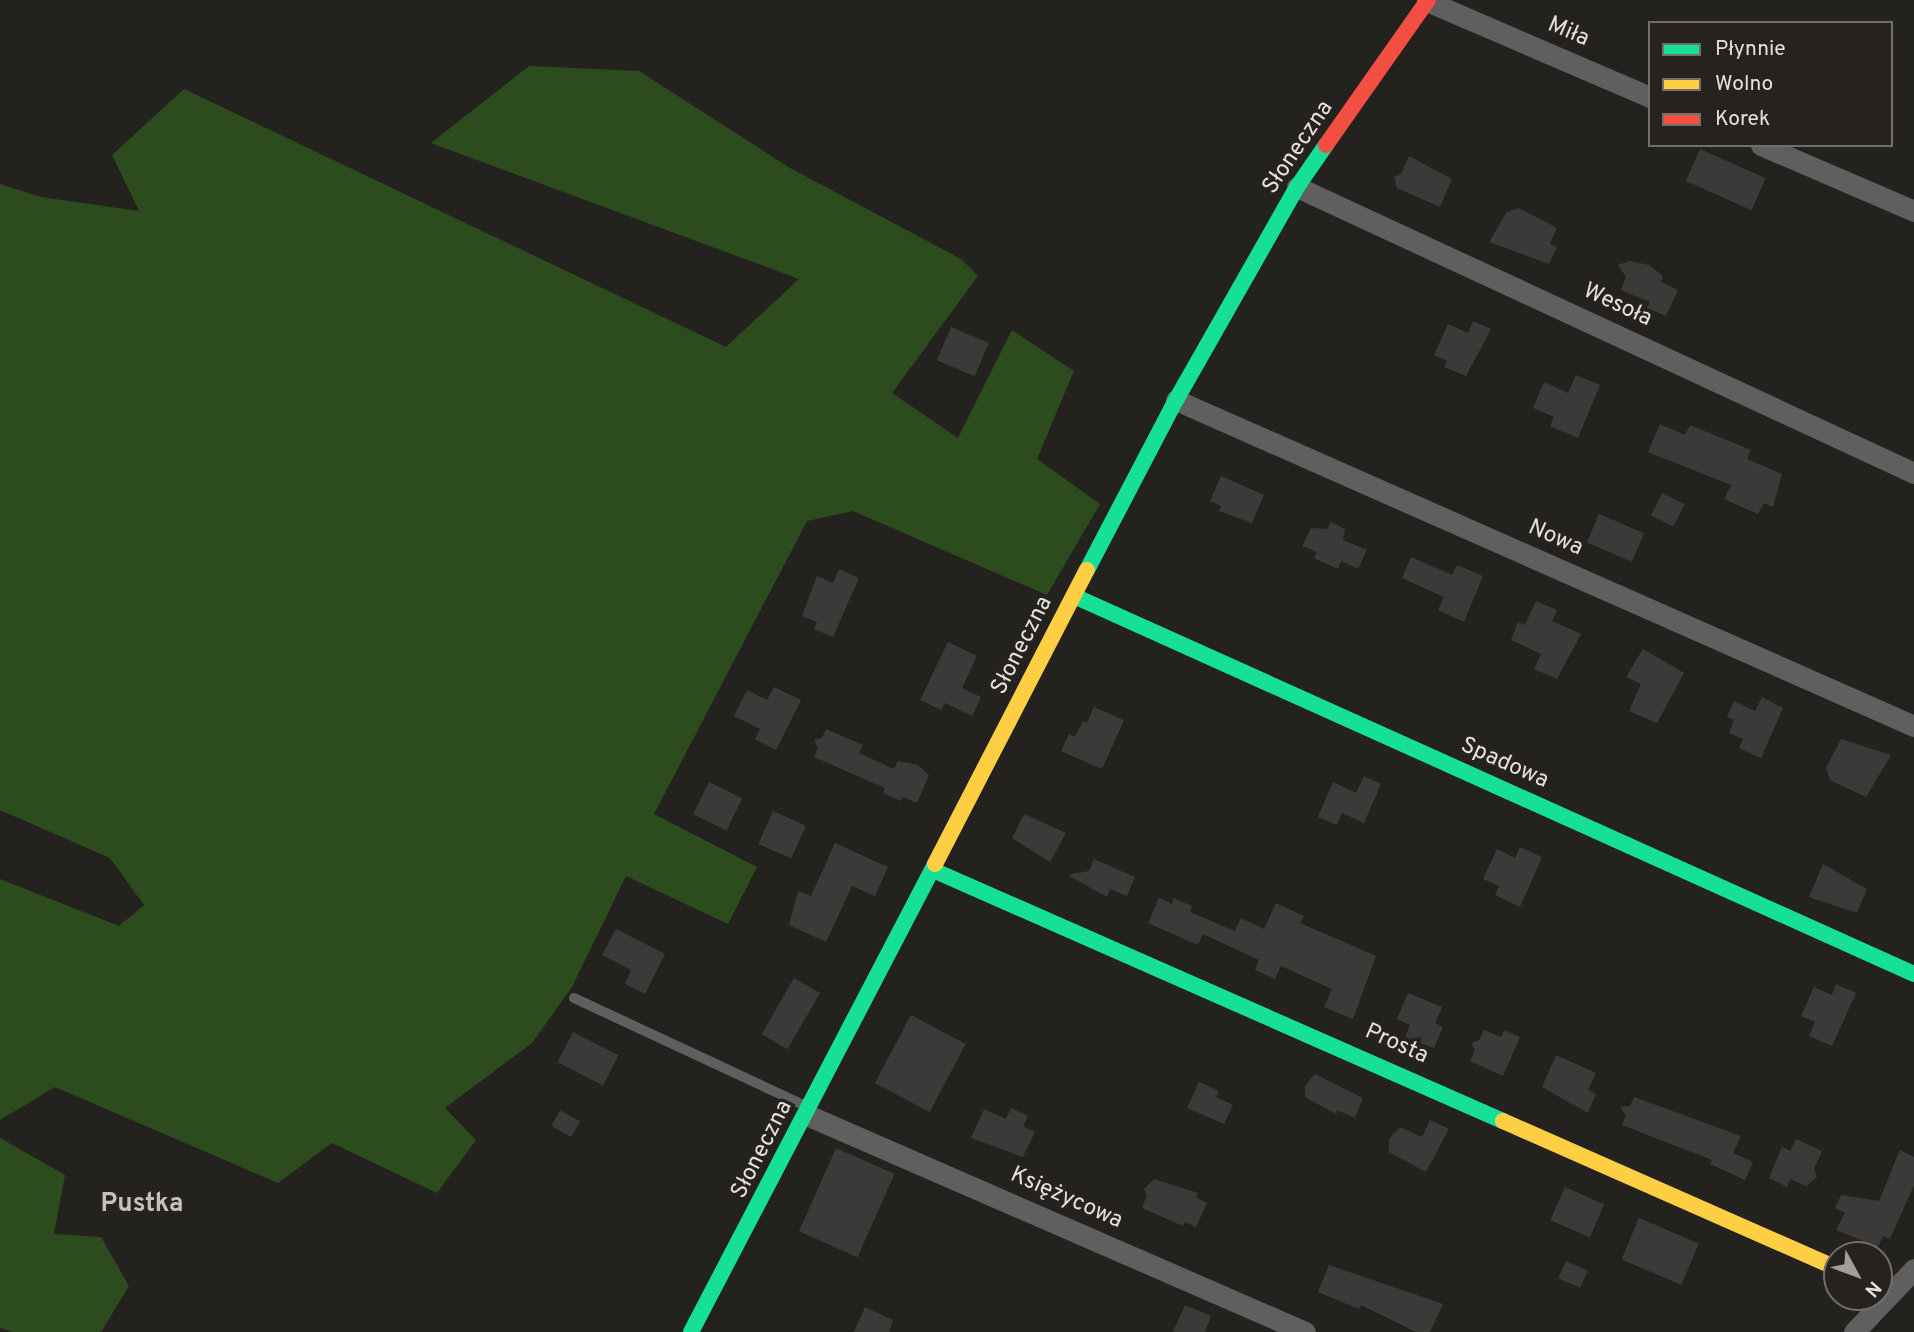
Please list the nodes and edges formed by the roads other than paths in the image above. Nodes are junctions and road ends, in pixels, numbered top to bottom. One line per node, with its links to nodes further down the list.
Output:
1 (1427, 0): 2 (street, Miła); 4 (street, Słoneczna)
2 (1648, 96)
3 (1766, 147): 5 (street)
4 (1297, 187): 6 (street, Słoneczna); 7 (street, Wesoła)
5 (1914, 211)
6 (1175, 400): 8 (street, Słoneczna); 9 (street, Nowa)
7 (1914, 473)
8 (1074, 596): 10 (street, Słoneczna); 11 (street, Spadowa)
9 (1914, 726)
10 (933, 870): 13 (street, Słoneczna); 14 (street, Prosta)
11 (1914, 974)
12 (574, 998): 13 (lane)
13 (809, 1112): 18 (street, Słoneczna); 19 (street, Księżycowa)
14 (1823, 1262)
15 (1914, 1269): 16 (street)
16 (1893, 1283)
17 (1869, 1311): 20 (street)
18 (691, 1332)
19 (1305, 1332)
20 (1854, 1332)

